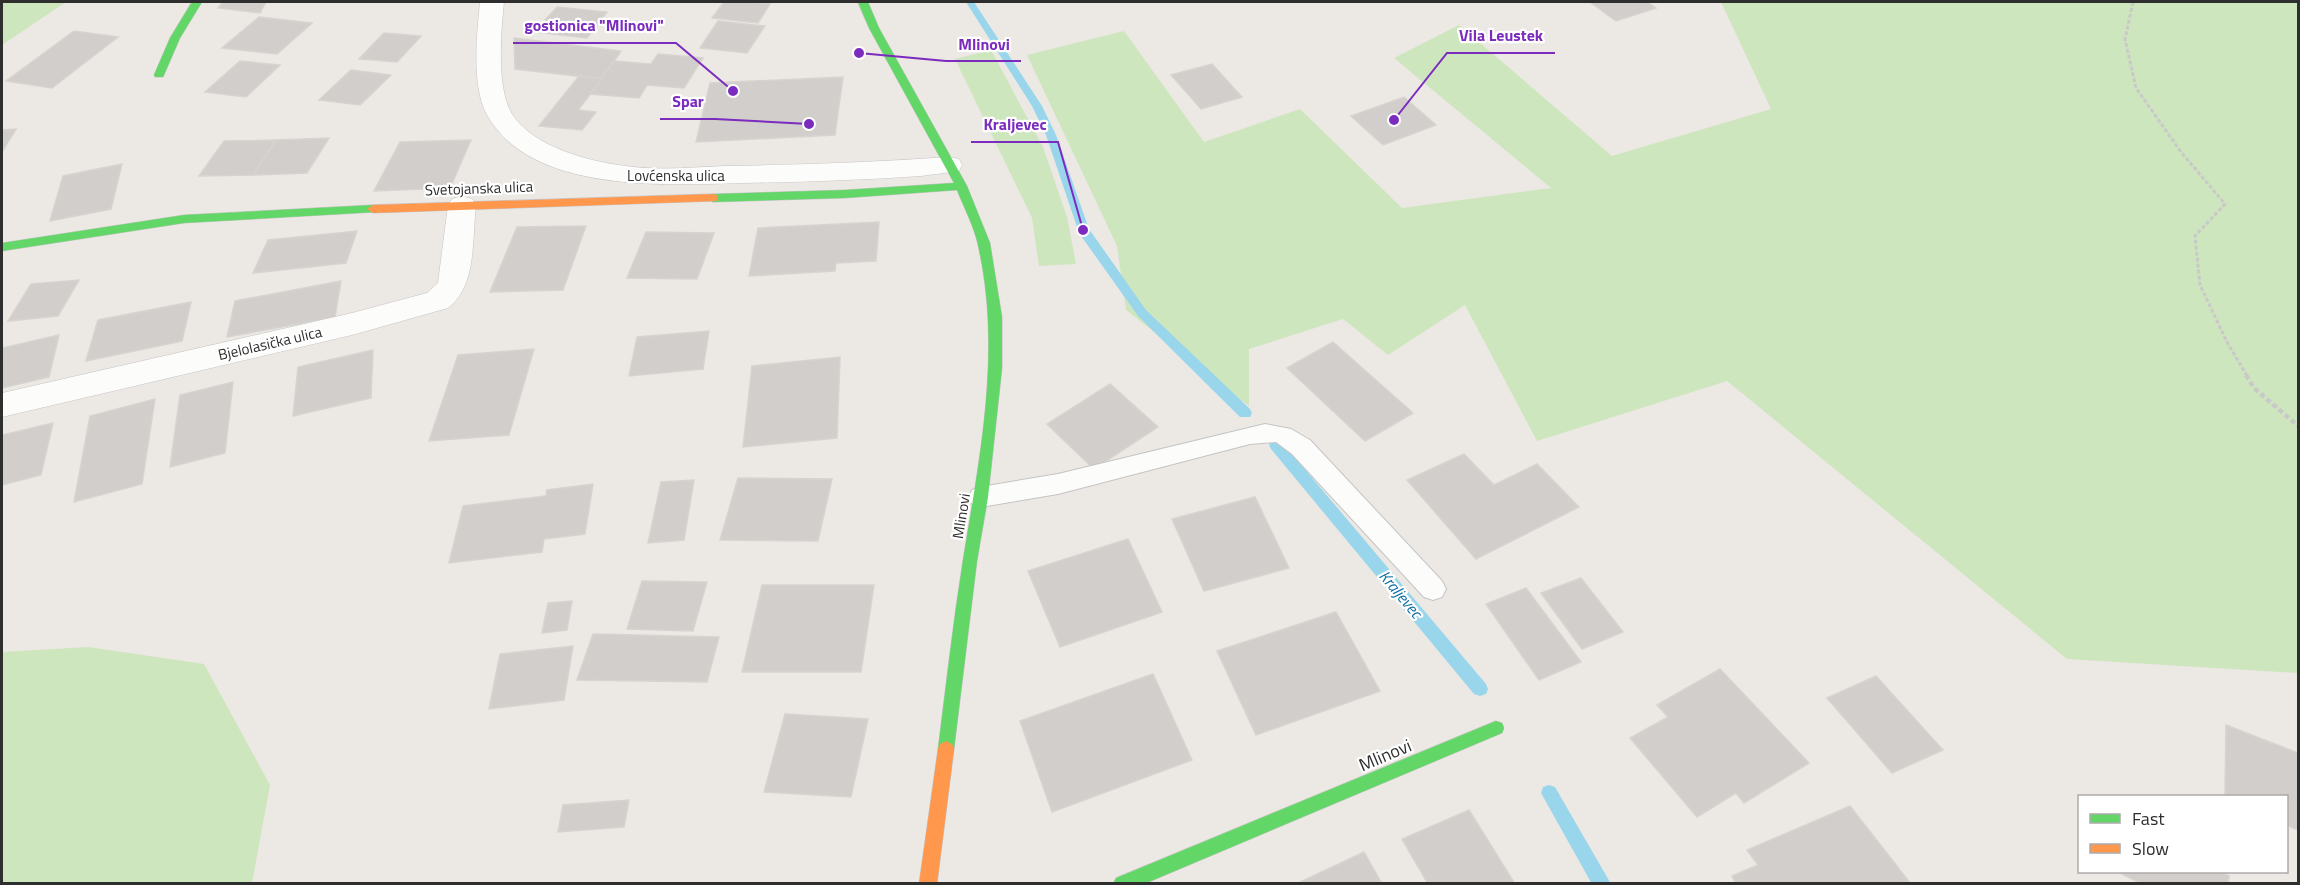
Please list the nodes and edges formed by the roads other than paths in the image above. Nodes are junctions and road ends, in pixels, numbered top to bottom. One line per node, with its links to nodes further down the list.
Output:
1 (197, 2): 4 (street)
2 (492, 2): 5 (street, Lovćenska ulica)
3 (863, 2): 5 (street, Mlinovi)
4 (159, 75)
5 (955, 175): 6 (street, Svetojanska ulica); 9 (street, Mlinovi)
6 (462, 205): 7 (street, Svetojanska ulica); 8 (street, Bjelolasička ulica)
7 (2, 247)
8 (2, 405)
9 (981, 497): 10 (lane); 12 (street, Mlinovi)
10 (1433, 589)
11 (1496, 728): 13 (street, Mlinovi)
12 (928, 884)
13 (1122, 884)

